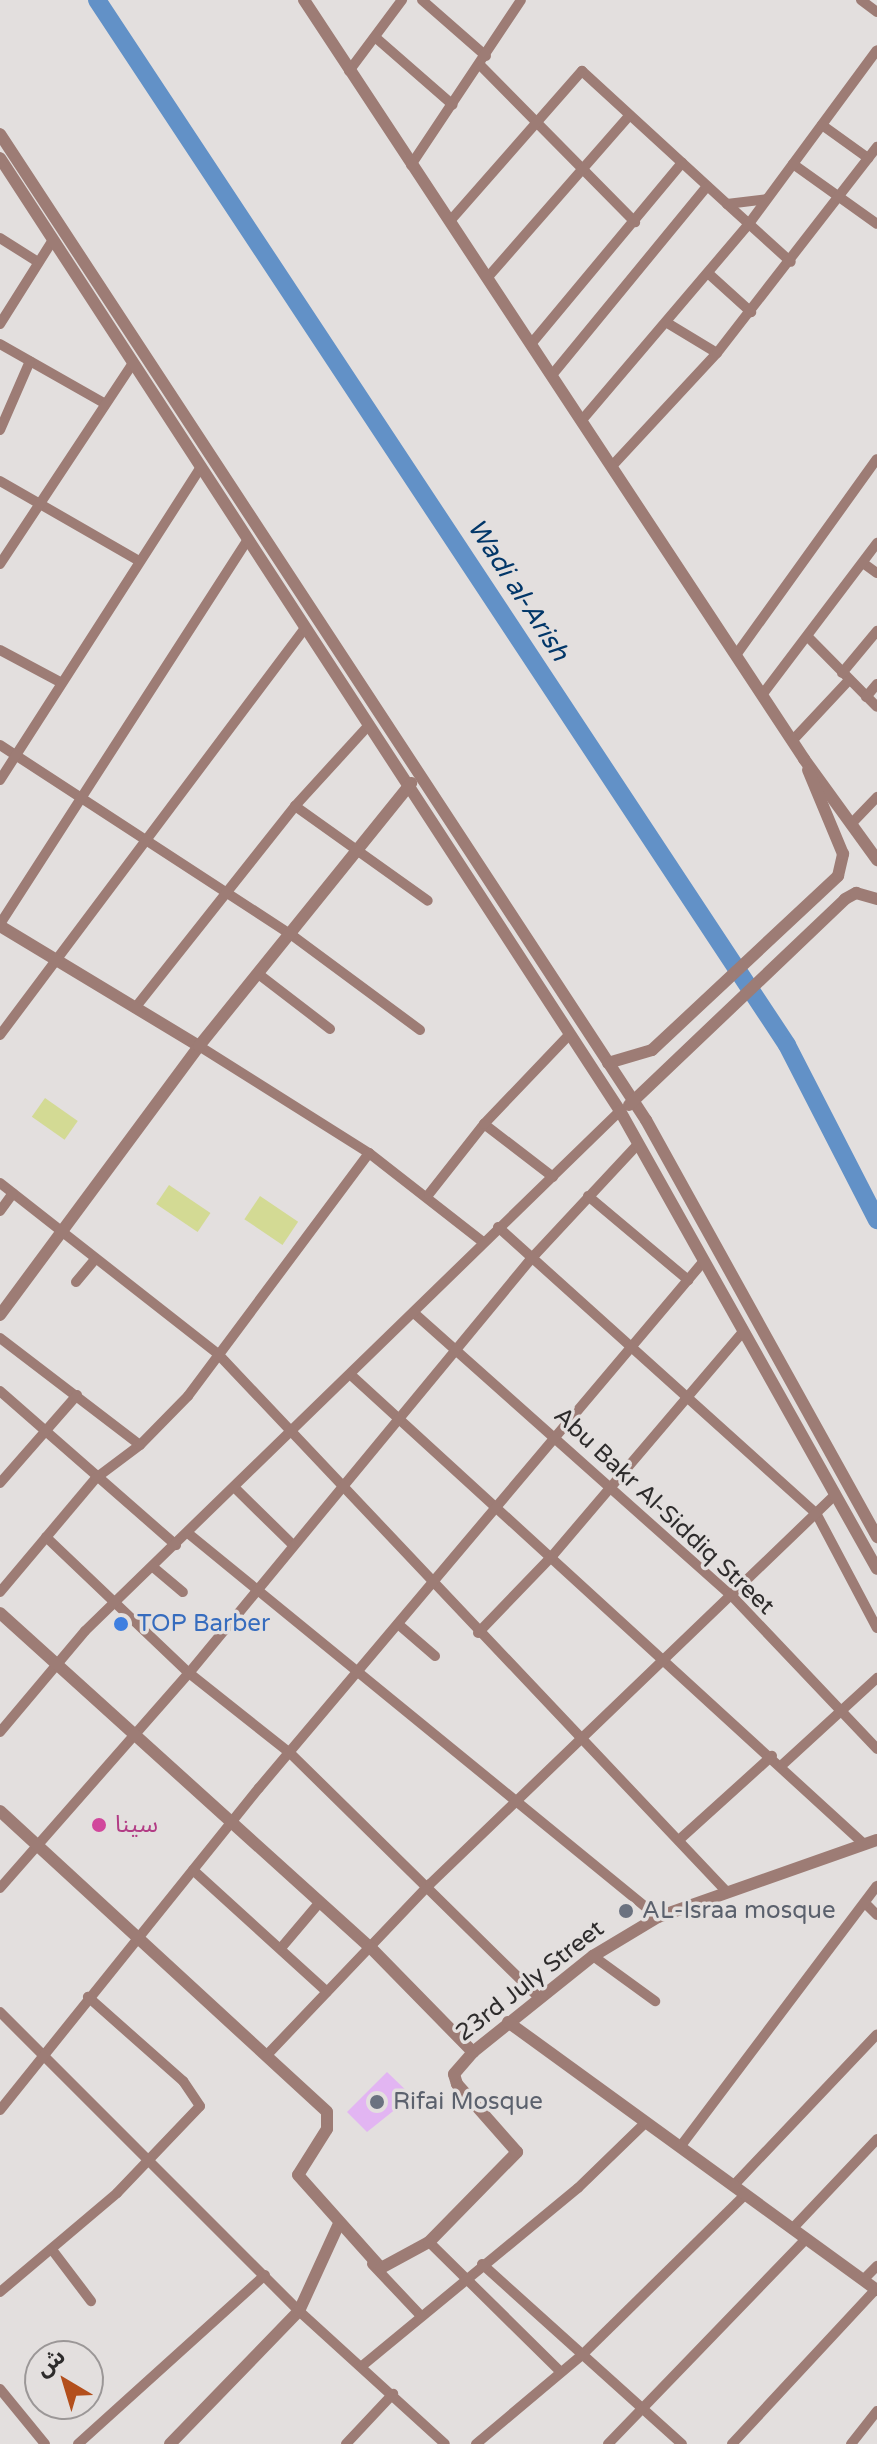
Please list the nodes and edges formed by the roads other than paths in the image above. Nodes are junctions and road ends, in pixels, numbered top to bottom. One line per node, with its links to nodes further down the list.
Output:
1 (304, 0): 11 (street)
2 (402, 0): 7 (street)
3 (422, 0): 9 (street)
4 (521, 0): 9 (street)
5 (861, 0): 6 (street)
6 (877, 12)
7 (375, 37): 11 (street); 12 (street)
8 (877, 50): 10 (street)
9 (483, 61): 12 (street); 14 (street)
10 (873, 63): 15 (street)
11 (349, 71): 22 (street)
12 (453, 105): 22 (street)
13 (630, 115): 14 (street); 20 (street); 23 (street)
14 (537, 119): 23 (street); 28 (street)
15 (822, 125): 19 (street); 21 (street)
16 (0, 134): 77 (street)
17 (877, 147): 19 (street)
18 (0, 158): 33 (street)
19 (868, 158): 25 (street)
20 (682, 163): 24 (street); 29 (street)
21 (793, 164): 25 (street); 26 (street)
22 (411, 165): 28 (street)
23 (586, 169): 29 (street); 37 (street)
24 (707, 186): 27 (street); 46 (street)
25 (839, 198): 30 (street); 35 (street)
26 (766, 199): 27 (street); 31 (street)
27 (727, 204): 31 (street)
28 (450, 221): 37 (street)
29 (635, 222): 42 (street)
30 (877, 224)
31 (748, 225): 35 (street); 36 (street)
32 (0, 238): 34 (street)
33 (53, 240): 34 (street); 45 (street)
34 (38, 262): 39 (street)
35 (791, 262): 38 (street)
36 (709, 274): 38 (street); 40 (street)
37 (488, 277): 42 (street)
38 (751, 312): 43 (street)
39 (0, 324)
40 (669, 324): 43 (street); 48 (street)
41 (0, 344): 44 (street)
42 (531, 344): 46 (street)
43 (717, 353): 51 (street)
44 (30, 361): 47 (street); 49 (street)
45 (133, 363): 47 (street); 52 (street)
46 (552, 375): 48 (street)
47 (104, 403): 54 (street)
48 (582, 420): 51 (street)
49 (0, 430)
50 (877, 459): 65 (street)
51 (612, 466): 65 (street)
52 (200, 468): 55 (street); 57 (street)
53 (0, 481): 54 (street)
54 (40, 504): 57 (street); 59 (street)
55 (247, 540): 61 (street); 80 (street)
56 (877, 543): 58 (street)
57 (139, 561): 67 (street)
58 (863, 563): 60 (street); 63 (street)
59 (0, 564)
60 (877, 573)
61 (305, 628): 72 (street); 84 (street)
62 (877, 631): 66 (street)
63 (808, 637): 66 (street); 69 (street)
64 (0, 650): 67 (street)
65 (736, 655): 69 (street)
66 (845, 676): 70 (street); 73 (street)
67 (60, 682): 75 (street)
68 (877, 684): 70 (street)
69 (762, 695): 73 (street)
70 (866, 697): 71 (street)
71 (877, 707)
72 (368, 726): 79 (street); 82 (street)
73 (792, 741): 76 (street)
74 (0, 745): 75 (street)
75 (16, 755): 78 (street); 80 (street)
76 (804, 759): 83 (street); 100 (street)
77 (419, 774): 79 (street); 100 (street)
78 (0, 780)
79 (407, 786): 85 (street); 98 (street)
80 (78, 795): 84 (street); 90 (street)
81 (877, 797): 83 (street)
82 (295, 806): 85 (street); 87 (street)
83 (853, 822): 86 (street)
84 (148, 840): 87 (street); 92 (street)
85 (354, 852): 89 (street); 91 (street)
86 (877, 860)
87 (226, 891): 91 (street); 94 (street)
88 (877, 899): 101 (street)
89 (428, 901)
90 (0, 925): 92 (street)
91 (293, 936): 93 (street); 96 (street)
92 (56, 961): 94 (street); 97 (street)
93 (261, 976): 95 (street); 99 (street)
94 (135, 1008): 99 (street)
95 (330, 1029)
96 (420, 1030)
97 (0, 1035)
98 (569, 1035): 102 (street); 103 (street)
99 (199, 1046): 105 (street); 113 (street)
100 (608, 1063): 101 (street)
101 (634, 1102): 102 (street); 146 (street)
102 (620, 1111): 104 (street); 106 (street)
103 (484, 1124): 106 (street); 109 (street)
104 (638, 1144): 110 (street); 117 (street)
105 (369, 1153): 109 (street); 126 (street)
106 (553, 1177): 112 (street)
107 (0, 1183): 108 (street)
108 (13, 1193): 111 (street); 113 (street)
109 (429, 1194): 114 (street)
110 (588, 1196): 116 (street); 118 (street)
111 (0, 1211)
112 (498, 1227): 114 (street); 116 (street)
113 (60, 1231): 115 (street); 121 (street)
114 (483, 1242): 120 (street)
115 (95, 1259): 119 (street); 126 (street)
116 (530, 1260): 124 (street); 125 (street)
117 (703, 1262): 118 (street); 122 (street)
118 (688, 1280): 124 (street)
119 (76, 1282)
120 (414, 1313): 125 (street, Abu Bakr Al-Siddiq Street); 127 (street)
121 (0, 1315)
122 (743, 1332): 130 (street); 141 (street)
123 (0, 1338): 129 (street)
124 (628, 1346): 130 (street); 134 (street)
125 (454, 1350): 131 (street); 134 (street, Abu Bakr Al-Siddiq Street)
126 (218, 1354): 133 (street); 135 (street)
127 (352, 1376): 131 (street); 133 (street)
128 (0, 1391): 132 (street)
129 (77, 1395): 132 (street); 135 (street)
130 (685, 1399): 140 (street); 143 (street)
131 (396, 1420): 139 (street); 142 (street)
132 (45, 1432): 136 (street); 137 (street)
133 (291, 1435): 138 (street); 139 (street)
134 (554, 1437): 140 (street, Abu Bakr Al-Siddiq Street); 142 (street)
135 (140, 1445): 136 (street)
136 (96, 1478): 145 (street); 147 (street)
137 (0, 1483)
138 (235, 1488): 144 (street); 148 (street)
139 (341, 1489): 148 (street); 152 (street)
140 (610, 1489): 149 (street); 156 (street, Abu Bakr Al-Siddiq Street)
141 (835, 1495): 143 (street); 151 (street)
142 (497, 1507): 149 (street); 152 (street)
143 (816, 1513): 156 (street); 160 (street)
144 (189, 1534): 147 (street); 153 (street)
145 (46, 1537): 154 (street); 157 (street)
146 (877, 1537)
147 (176, 1545): 150 (street)
148 (293, 1545): 153 (street)
149 (553, 1555): 161 (street); 163 (street)
150 (153, 1567): 155 (street); 157 (street)
151 (877, 1569)
152 (432, 1584): 159 (street); 161 (street)
153 (255, 1590): 165 (street); 166 (street)
154 (0, 1592)
155 (183, 1592)
156 (732, 1596): 163 (street); 168 (street, Abu Bakr Al-Siddiq Street)
157 (115, 1602): 164 (street); 165 (street)
158 (0, 1613): 164 (street)
159 (398, 1624): 162 (street); 166 (street)
160 (877, 1628)
161 (478, 1633): 171 (street)
162 (435, 1656)
163 (667, 1660): 171 (street); 174 (street)
164 (55, 1661): 169 (street); 170 (street)
165 (189, 1673): 170 (street); 173 (street)
166 (357, 1673): 173 (street); 176 (street)
167 (877, 1678): 168 (street)
168 (841, 1711): 172 (street, Abu Bakr Al-Siddiq Street); 175 (street)
169 (0, 1732)
170 (130, 1734): 178 (street); 181 (street)
171 (581, 1739): 176 (street); 179 (street)
172 (877, 1749)
173 (290, 1753): 178 (street); 183 (street)
174 (772, 1756): 175 (street); 179 (street)
175 (782, 1765): 180 (street)
176 (517, 1799): 183 (street); 190 (street)
177 (0, 1811): 181 (street)
178 (229, 1824): 182 (street); 187 (street)
179 (680, 1839): 186 (street)
180 (870, 1842): 186 (street, 23rd July Street)
181 (37, 1844): 185 (street); 191 (street)
182 (193, 1870): 191 (street); 192 (street)
183 (430, 1884): 193 (street); 197 (street)
184 (877, 1886): 188 (street)
185 (0, 1888)
186 (725, 1890): 190 (street, 23rd July Street)
187 (319, 1903): 192 (street); 193 (street)
188 (865, 1903): 189 (street); 208 (street)
189 (877, 1915)
190 (658, 1917): 194 (street, 23rd July Street)
191 (138, 1939): 196 (street); 204 (street)
192 (281, 1948): 195 (street)
193 (371, 1948): 195 (street); 203 (street)
194 (593, 1956): 197 (street, 23rd July Street); 198 (street)
195 (327, 1992): 204 (street)
196 (88, 1997): 202 (street); 209 (street)
197 (538, 1997): 200 (street, 23rd July Street)
198 (655, 2001)
199 (0, 2012): 202 (street)
200 (508, 2022): 203 (street, 23rd July Street); 206 (street)
201 (877, 2034): 210 (street)
202 (46, 2051): 205 (street); 209 (street)
203 (473, 2052): 215 (street, 23rd July Street)
204 (266, 2056): 212 (street)
205 (0, 2110)
206 (646, 2122): 208 (street); 218 (street)
207 (877, 2139): 213 (street)
208 (680, 2147): 210 (street)
209 (152, 2158): 216 (street); 220 (street)
210 (733, 2186): 211 (street)
211 (745, 2195): 213 (street); 228 (street)
212 (338, 2226): 217 (street); 226 (street)
213 (792, 2229): 214 (street)
214 (806, 2239): 222 (street); 233 (street)
215 (429, 2242): 217 (street, 23rd July Street); 221 (street)
216 (53, 2251): 224 (street); 225 (street)
217 (371, 2263): 227 (street)
218 (482, 2264): 221 (street); 228 (street)
219 (877, 2266): 222 (street)
220 (265, 2275): 226 (street); 236 (street)
221 (462, 2280): 227 (street); 230 (street)
222 (863, 2280): 223 (street)
223 (876, 2289): 243 (street)
224 (0, 2292)
225 (91, 2301)
226 (299, 2311): 229 (street); 237 (street)
227 (420, 2315): 229 (street)
228 (581, 2356): 230 (street); 233 (street)
229 (362, 2366): 232 (street)
230 (560, 2371): 240 (street)
231 (0, 2389): 235 (street)
232 (393, 2394): 238 (street); 239 (street)
233 (642, 2407): 241 (street); 242 (street)
234 (877, 2411): 244 (street)
235 (45, 2444)
236 (78, 2444)
237 (170, 2444)
238 (346, 2444)
239 (445, 2444)
240 (476, 2444)
241 (608, 2444)
242 (682, 2444)
243 (732, 2444)
244 (851, 2444)

